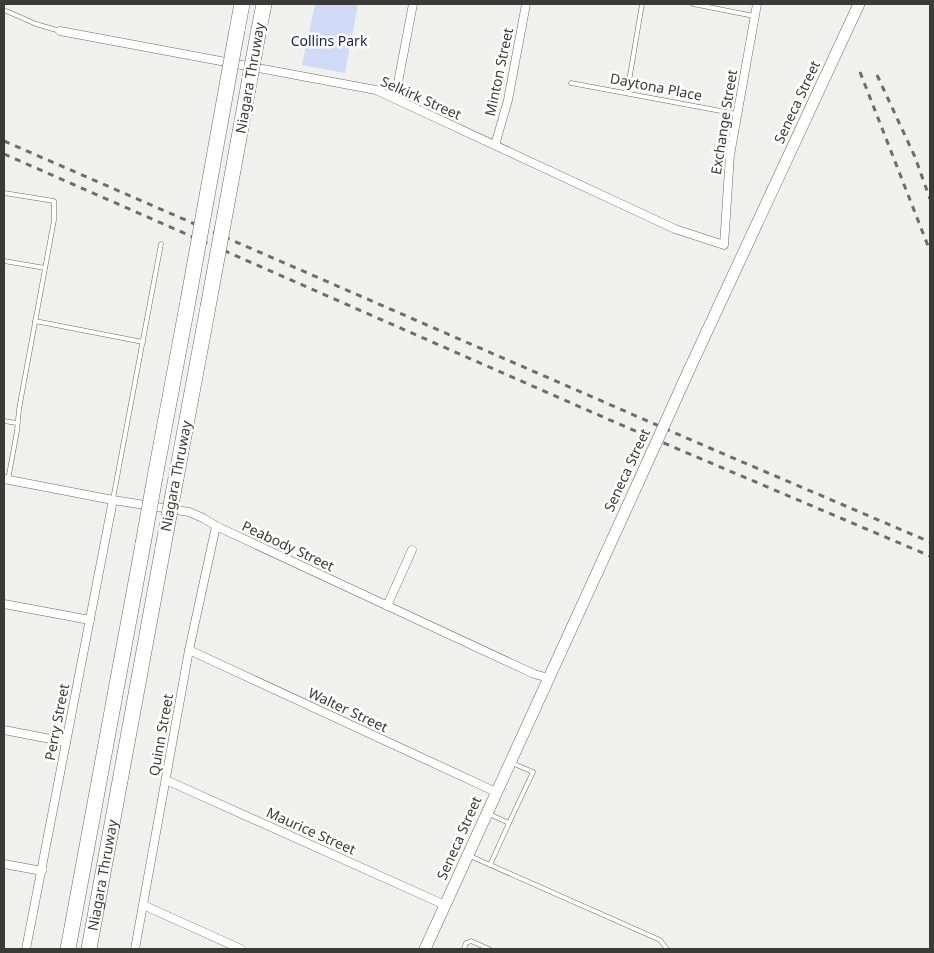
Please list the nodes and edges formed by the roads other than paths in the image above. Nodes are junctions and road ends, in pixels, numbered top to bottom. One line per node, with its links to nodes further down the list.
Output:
1 (236, 4): 12 (highway)
2 (242, 4): 12 (highway, Niagara Thruway)
3 (264, 4): 52 (highway, Niagara Thruway, bridge)
4 (413, 4): 16 (street)
5 (526, 4): 18 (street, Minton Street)
6 (642, 4): 15 (lane)
7 (693, 4): 11 (lane)
8 (757, 4): 11 (street, Exchange Street)
9 (859, 4): 36 (main road, Seneca Street, bridge)
10 (4, 10): 13 (lane)
11 (754, 16): 17 (street, Exchange Street)
12 (238, 25): 51 (highway, Niagara Thruway, bridge)
13 (60, 31): 16 (street, Selkirk Street)
14 (571, 83): 15 (lane, Daytona Place)
15 (628, 93): 17 (lane, Daytona Place)
16 (395, 98): 18 (street, Selkirk Street)
17 (737, 114): 21 (street, Exchange Street)
18 (495, 145): 21 (street, Selkirk Street)
19 (4, 193): 23 (lane)
20 (161, 244): 25 (lane)
21 (724, 245)
22 (4, 261): 23 (lane)
23 (45, 268): 24 (lane)
24 (35, 321): 25 (lane); 27 (lane)
25 (143, 342): 29 (lane)
26 (4, 421): 27 (lane)
27 (17, 423): 28 (lane)
28 (6, 480): 29 (street, Peabody Street)
29 (113, 500): 30 (street, Peabody Street); 34 (street, Perry Street)
30 (216, 526): 33 (street, Peabody Street); 35 (street, Quinn Street)
31 (412, 550): 33 (street)
32 (4, 604): 34 (street)
33 (387, 606): 36 (street, Peabody Street)
34 (90, 620): 38 (street, Perry Street)
35 (189, 650): 40 (street, Quinn Street); 41 (street, Walter Street)
36 (549, 678): 39 (main road, Seneca Street)
37 (4, 730): 38 (street)
38 (66, 742): 47 (street, Perry Street)
39 (510, 762): 41 (main road, Seneca Street); 43 (lane)
40 (166, 780): 48 (street, Quinn Street); 49 (street, Maurice Street)
41 (496, 792): 42 (main road, Seneca Street)
42 (487, 813): 43 (lane); 44 (main road, Seneca Street)
43 (509, 823): 46 (lane)
44 (468, 855): 46 (lane); 49 (main road, Seneca Street)
45 (4, 864): 47 (street)
46 (490, 865): 58 (lane)
47 (42, 871): 50 (street, Perry Street)
48 (144, 905): 53 (street, Quinn Street); 54 (street)
49 (445, 905): 55 (main road, Seneca Street)
50 (26, 949)
51 (68, 949)
52 (89, 949)
53 (136, 949)
54 (241, 949)
55 (425, 949)
56 (464, 949): 57 (lane)
57 (489, 949)
58 (667, 949)

